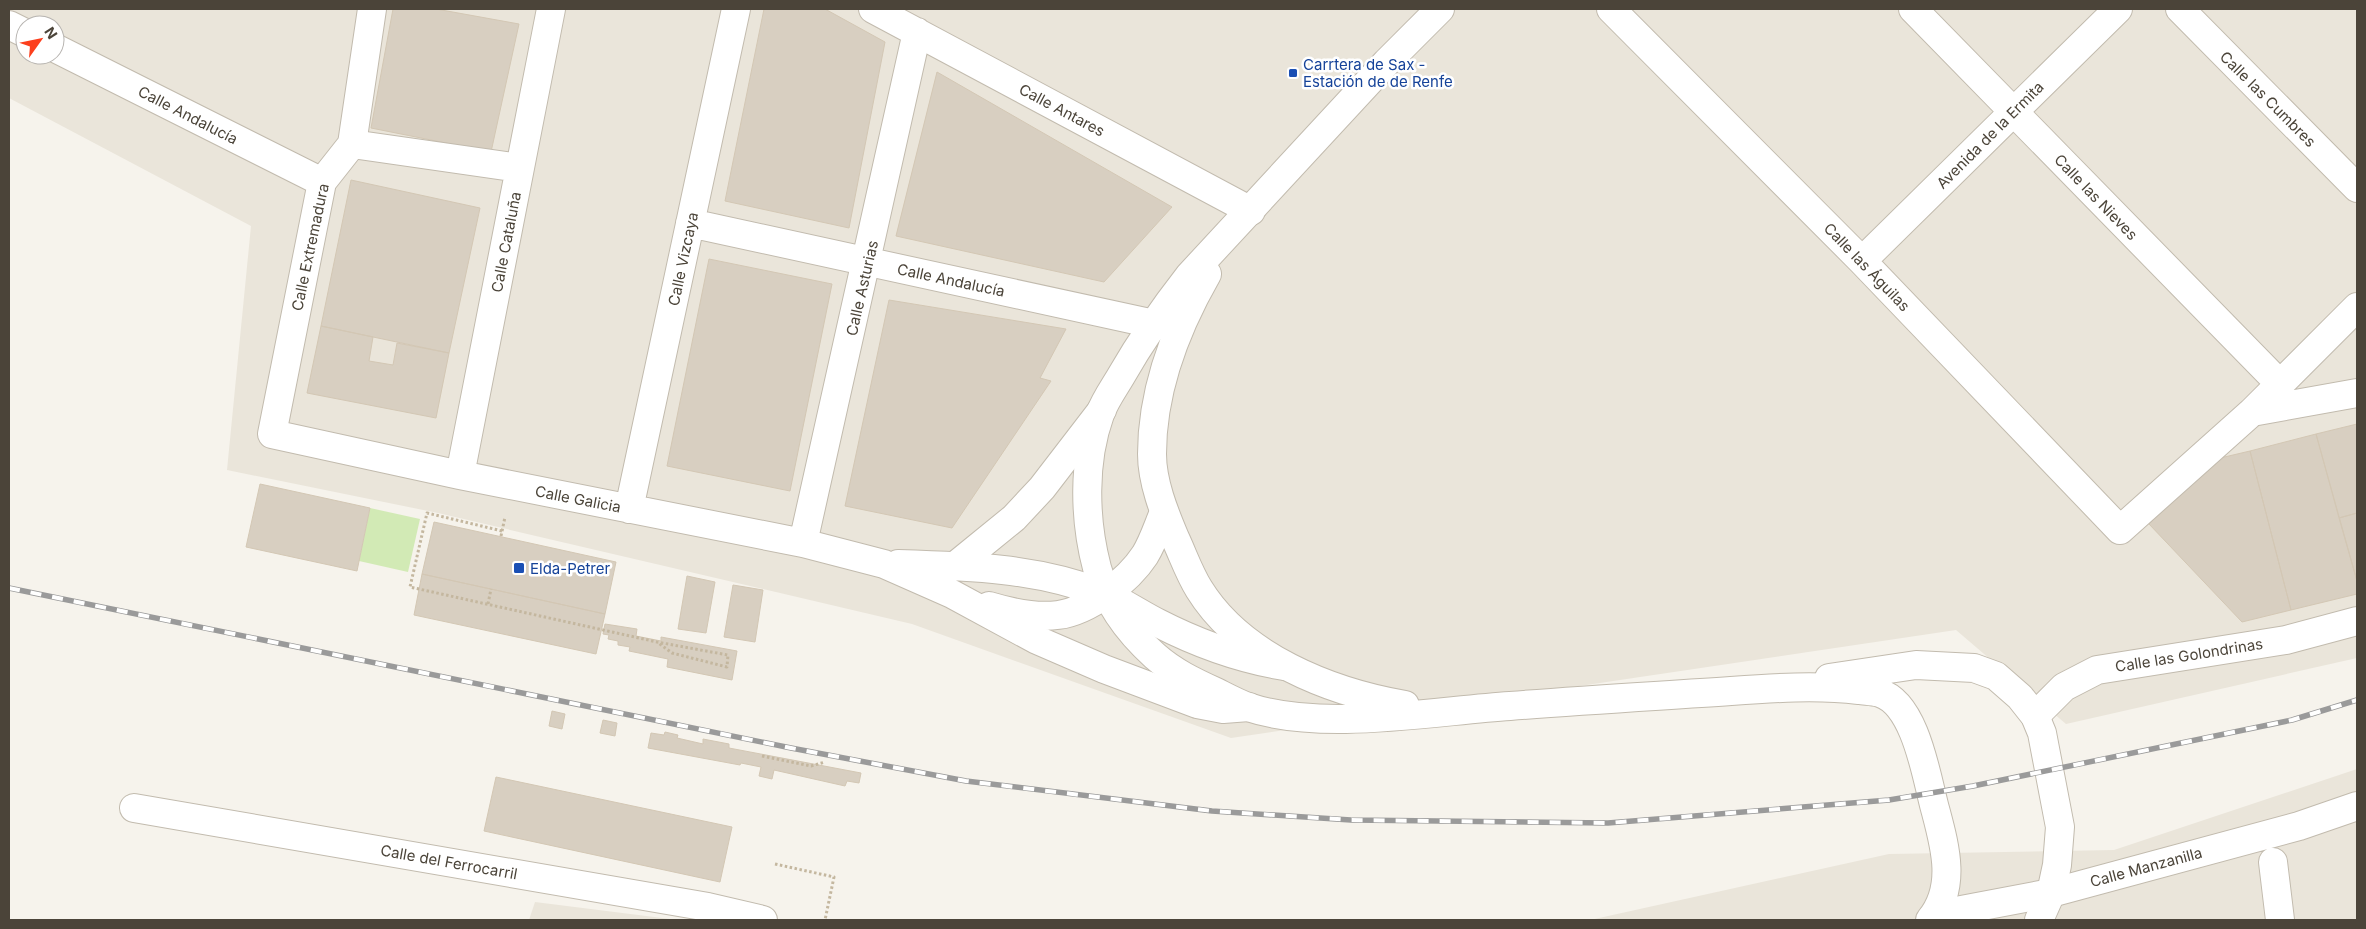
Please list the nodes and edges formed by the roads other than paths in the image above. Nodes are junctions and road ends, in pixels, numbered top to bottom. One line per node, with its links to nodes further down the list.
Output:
1 (372, 9): 13 (street, Calle Extremadura)
2 (551, 9): 14 (street, Calle Cataluña)
3 (736, 9): 18 (street, Calle Vizcaya)
4 (873, 9): 10 (street, Calle Antares)
5 (1440, 9): 17 (street)
6 (1611, 9): 19 (street, Calle las Águilas)
7 (1913, 9): 12 (street, Calle las Nieves)
8 (2118, 9): 12 (street, Avenida de la Ermita)
9 (2180, 9): 16 (street, Calle las Cumbres)
10 (917, 32): 17 (street, Calle Antares); 20 (street, Calle Asturias)
11 (65, 53): 15 (street, Calle Andalucía)
12 (2013, 112): 19 (street, Avenida de la Ermita); 23 (street, Calle las Nieves)
13 (352, 144): 14 (street); 15 (street, Calle Extremadura)
14 (520, 168): 28 (street, Calle Cataluña)
15 (322, 182): 27 (street, Calle Extremadura)
16 (2357, 188)
17 (1242, 220): 22 (street); 30 (street)
18 (690, 223): 20 (street, Calle Andalucía); 29 (street, Calle Vizcaya)
19 (1862, 261): 26 (street, Calle las Águilas)
20 (868, 262): 22 (street, Calle Andalucía); 31 (street, Calle Asturias)
21 (2357, 307): 23 (street)
22 (1154, 324): 25 (street)
23 (2280, 384): 26 (street)
24 (2357, 393): 26 (street)
25 (1102, 410): 33 (street); 35 (street)
26 (2252, 412)
27 (272, 434): 28 (street, Calle Galicia)
28 (460, 475): 29 (street, Calle Galicia)
29 (629, 509): 31 (street, Calle Galicia)
30 (1164, 512): 35 (street); 37 (street)
31 (804, 543): 32 (street, Calle Galicia)
32 (884, 564): 33 (street); 34 (street)
33 (954, 566): 35 (street)
34 (952, 594): 35 (street); 39 (street)
35 (1105, 595): 37 (street); 39 (street)
36 (2357, 621): 41 (street, Calle las Golondrinas)
37 (1289, 667): 40 (street)
38 (1778, 688): 40 (street); 41 (street); 46 (street)
39 (1250, 707): 40 (street)
40 (1438, 711)
41 (2035, 716): 45 (street)
42 (2357, 806): 45 (street, Calle Manzanilla)
43 (134, 808): 47 (street, Calle del Ferrocarril)
44 (2273, 862): 49 (street)
45 (2051, 893): 46 (street, Calle Manzanilla); 48 (street)
46 (1931, 919)
47 (763, 920)
48 (2039, 920)
49 (2280, 920)

